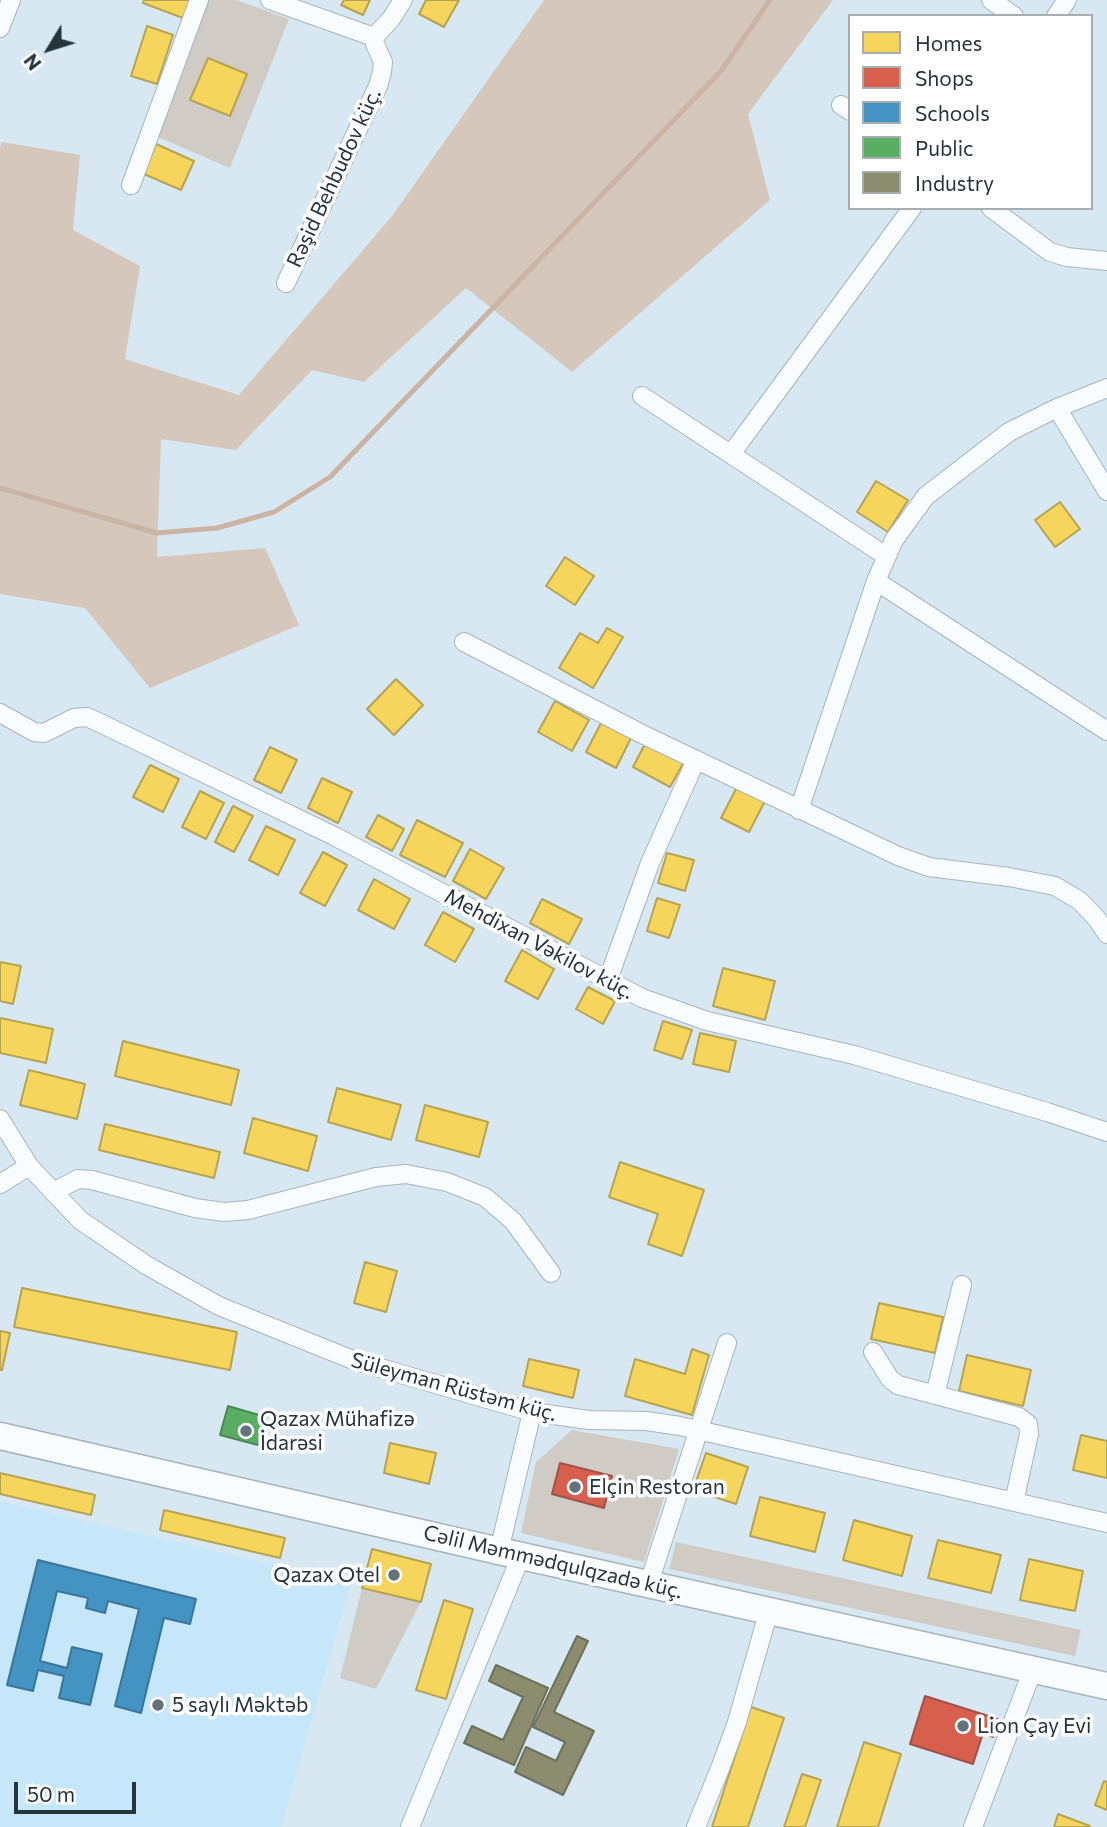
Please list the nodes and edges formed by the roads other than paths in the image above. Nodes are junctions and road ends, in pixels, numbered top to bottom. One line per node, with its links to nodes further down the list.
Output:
1 (11, 0): 7 (street)
2 (199, 0): 9 (street)
3 (270, 0): 8 (street)
4 (403, 0): 8 (street)
5 (991, 0): 6 (street)
6 (1011, 14)
7 (0, 28)
8 (374, 37): 13 (street, Rəşid Behbudov küç.)
9 (131, 185)
10 (911, 210): 17 (street)
11 (994, 210): 12 (street)
12 (1107, 261)
13 (286, 283)
14 (1107, 388): 16 (street)
15 (642, 396): 17 (street)
16 (1057, 408): 18 (street); 19 (street)
17 (732, 454): 19 (street)
18 (1107, 491)
19 (886, 556): 20 (street)
20 (876, 581): 23 (street); 25 (street)
21 (464, 642): 24 (street)
22 (0, 713): 27 (street, Mehdixan Vəkilov küç.)
23 (1107, 731)
24 (696, 760): 25 (street); 27 (street)
25 (799, 810): 26 (street)
26 (1107, 934)
27 (608, 980): 29 (street, Mehdixan Vəkilov küç.)
28 (0, 1119): 30 (street, Süleyman Rüstəm küç.)
29 (1107, 1132)
30 (29, 1166): 31 (street); 32 (street, Süleyman Rüstəm küç.)
31 (0, 1184)
32 (52, 1192): 33 (street); 38 (street, Süleyman Rüstəm küç.)
33 (551, 1273)
34 (962, 1285): 37 (street)
35 (727, 1343): 39 (street)
36 (873, 1352): 37 (street)
37 (936, 1395): 41 (street)
38 (532, 1412): 39 (street, Süleyman Rüstəm küç.); 43 (street)
39 (698, 1430): 41 (street, Süleyman Rüstəm küç.); 44 (street)
40 (0, 1436): 43 (street, Cəlil Məmmədqulqzadə küç.)
41 (1014, 1502): 42 (street, Süleyman Rüstəm küç.)
42 (1107, 1522)
43 (510, 1554): 44 (street, Cəlil Məmmədqulqzadə küç.); 48 (street)
44 (649, 1583): 45 (street, Cəlil Məmmədqulqzadə küç.)
45 (769, 1610): 46 (street, Cəlil Məmmədqulqzadə küç.); 49 (street)
46 (1033, 1669): 47 (street, Cəlil Məmmədqulqzadə küç.); 50 (street)
47 (1107, 1686)
48 (411, 1827)
49 (696, 1827)
50 (973, 1827)

